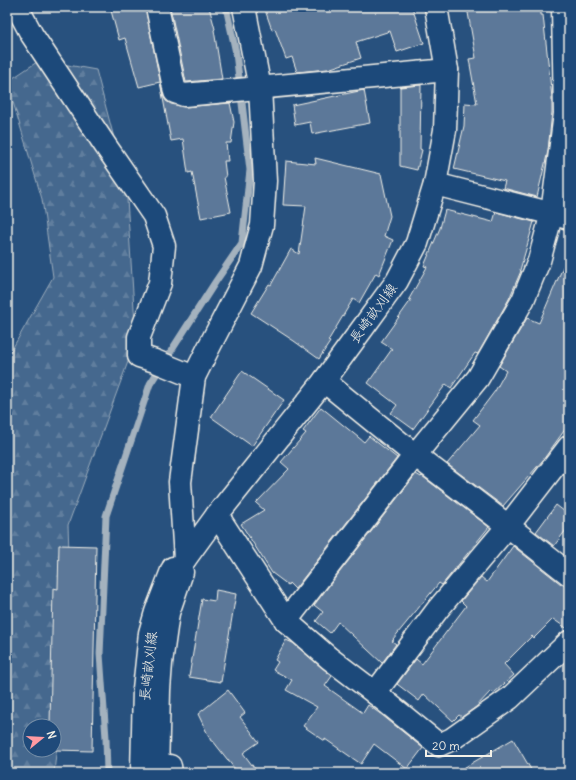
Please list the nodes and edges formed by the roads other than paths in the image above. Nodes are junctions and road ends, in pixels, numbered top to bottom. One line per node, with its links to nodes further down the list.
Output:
1 (16, 7): 10 (street)
2 (157, 7): 7 (street)
3 (244, 7): 7 (street)
4 (436, 7): 6 (street, 長崎畝刈線)
5 (563, 7): 9 (street)
6 (446, 70): 7 (street); 8 (street, 長崎畝刈線)
7 (258, 88): 10 (street)
8 (435, 184): 9 (street); 11 (street, 長崎畝刈線)
9 (560, 215): 13 (street)
10 (185, 373): 16 (street)
11 (324, 381): 13 (street); 14 (street, 長崎畝刈線)
12 (569, 447): 15 (street)
13 (415, 455): 15 (street); 18 (street)
14 (217, 515): 16 (street, 長崎畝刈線); 18 (street)
15 (508, 526): 17 (street); 20 (street)
16 (181, 564): 21 (street, 長崎畝刈線)
17 (569, 574)
18 (286, 621): 20 (street)
19 (569, 642): 20 (street)
20 (375, 693)
21 (157, 771)

